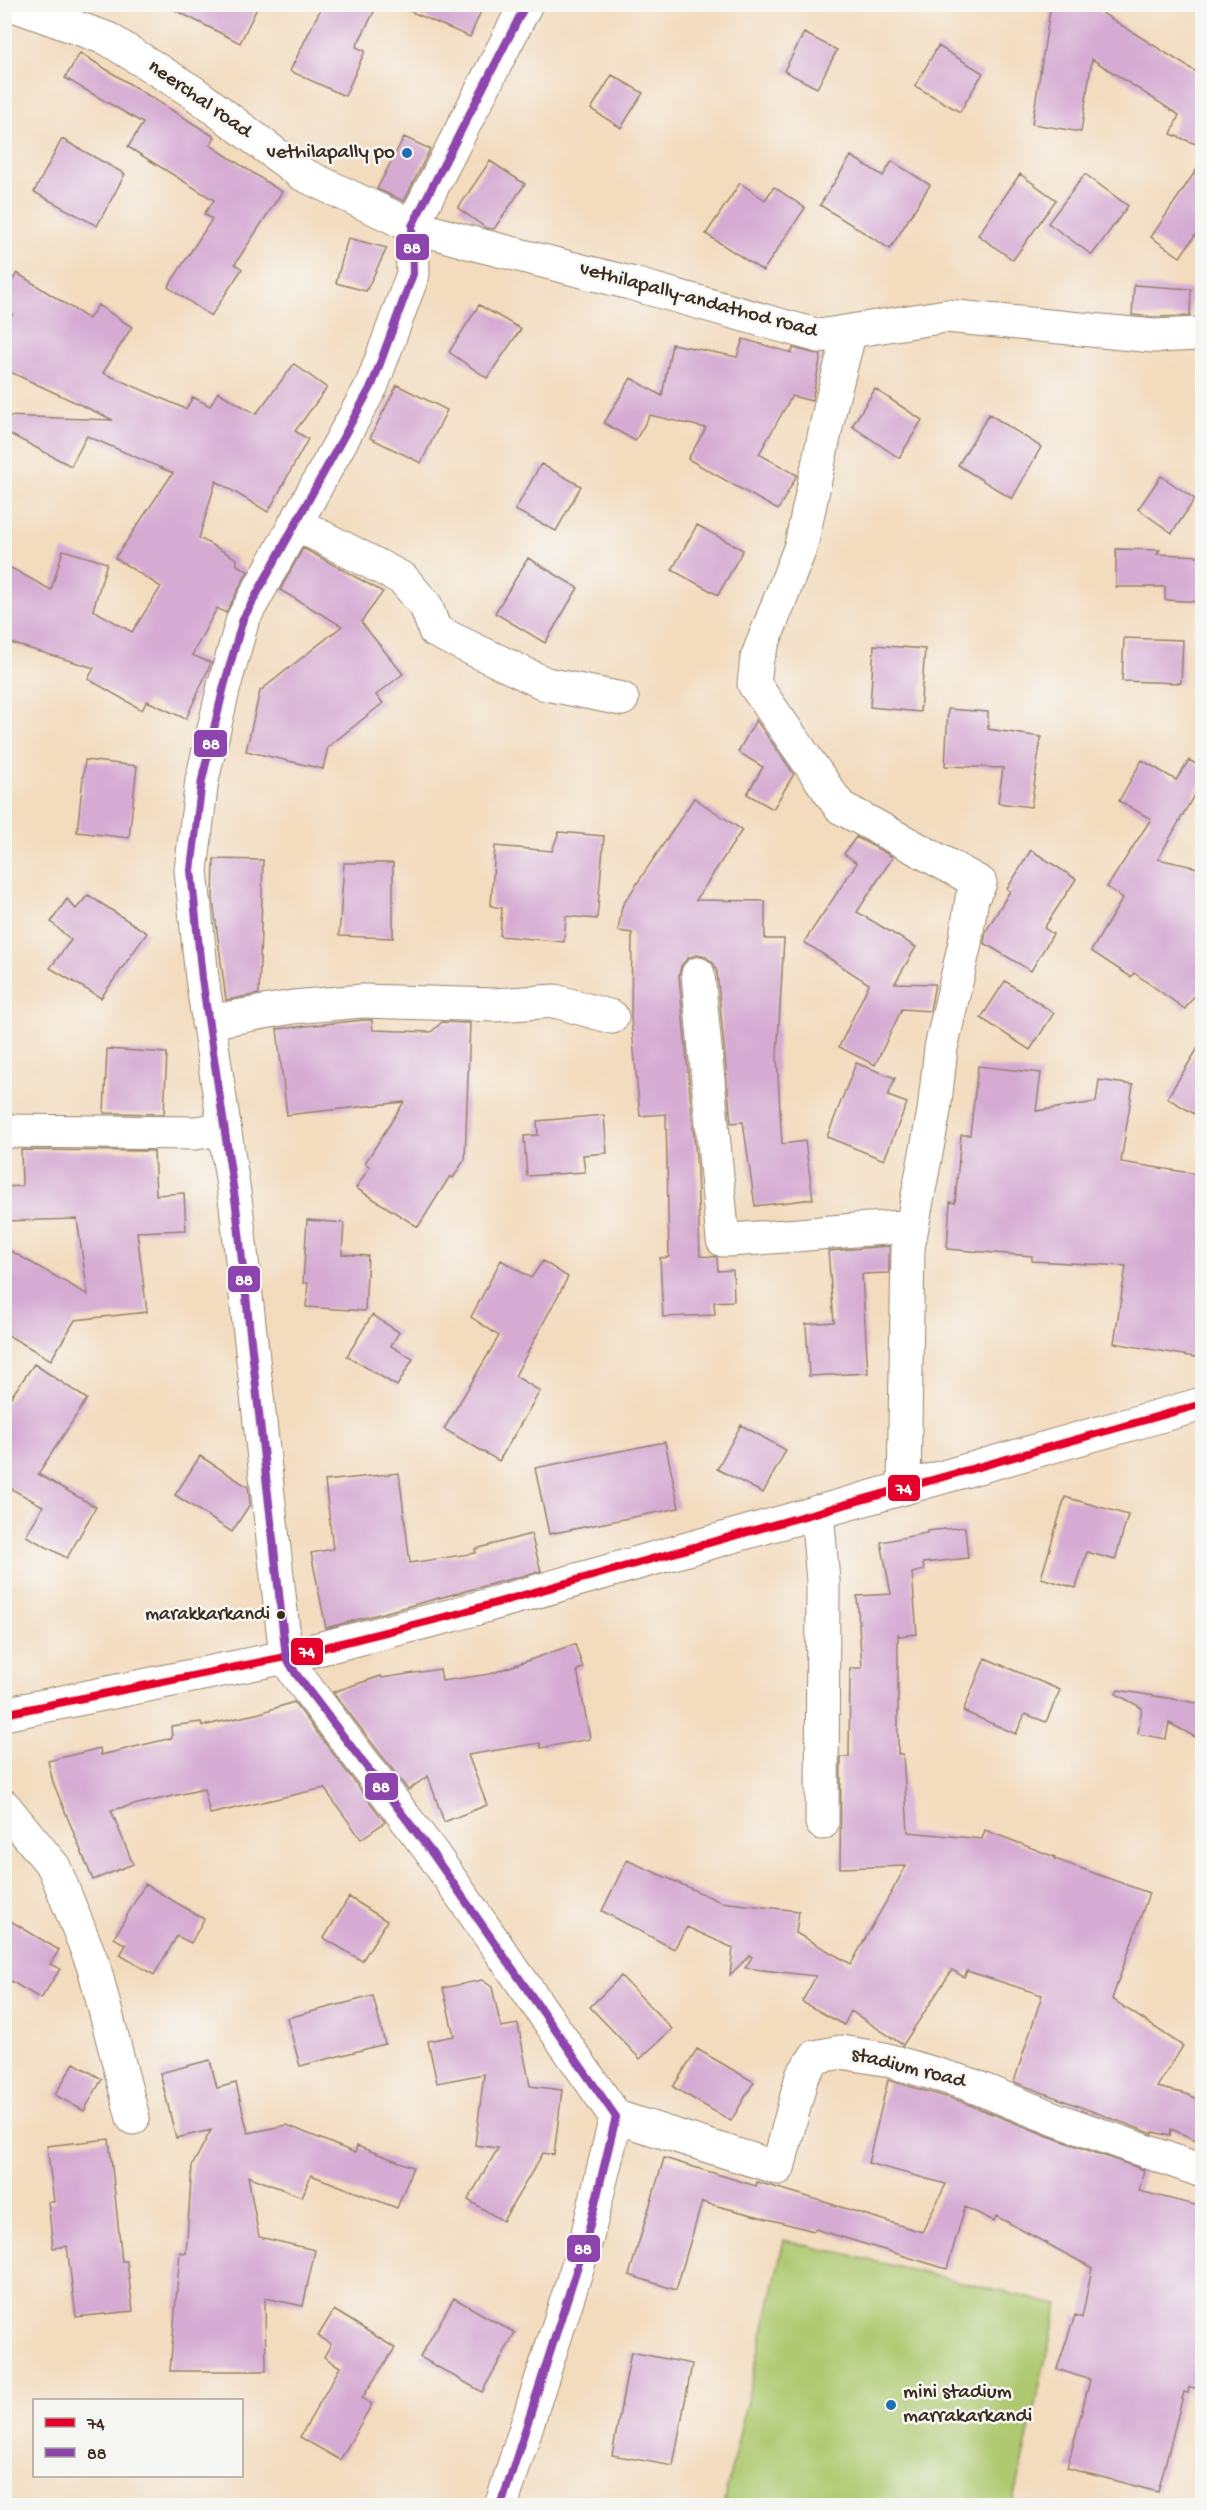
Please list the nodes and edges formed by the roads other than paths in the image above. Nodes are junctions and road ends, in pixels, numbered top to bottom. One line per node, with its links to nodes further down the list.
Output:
1 (11, 4): 3 (street, neerchal road)
2 (526, 4): 3 (street)
3 (412, 226): 4 (street, vethilapally-andathod road); 6 (street)
4 (850, 331): 5 (street, vethilapally-andathod road); 13 (street)
5 (1203, 334)
6 (295, 522): 7 (street); 10 (street)
7 (622, 699)
8 (698, 974): 13 (street)
9 (612, 1017): 10 (street)
10 (208, 1022): 11 (street)
11 (223, 1129): 12 (street); 17 (street)
12 (4, 1131)
13 (912, 1227): 15 (street)
14 (1202, 1402): 15 (street)
15 (904, 1488): 16 (street)
16 (817, 1512): 17 (street); 20 (street)
17 (286, 1657): 18 (street); 21 (street)
18 (4, 1714)
19 (4, 1806): 22 (street)
20 (822, 1823)
21 (616, 2117): 23 (street, stadium road); 24 (street)
22 (133, 2118)
23 (1203, 2170)
24 (501, 2505)

